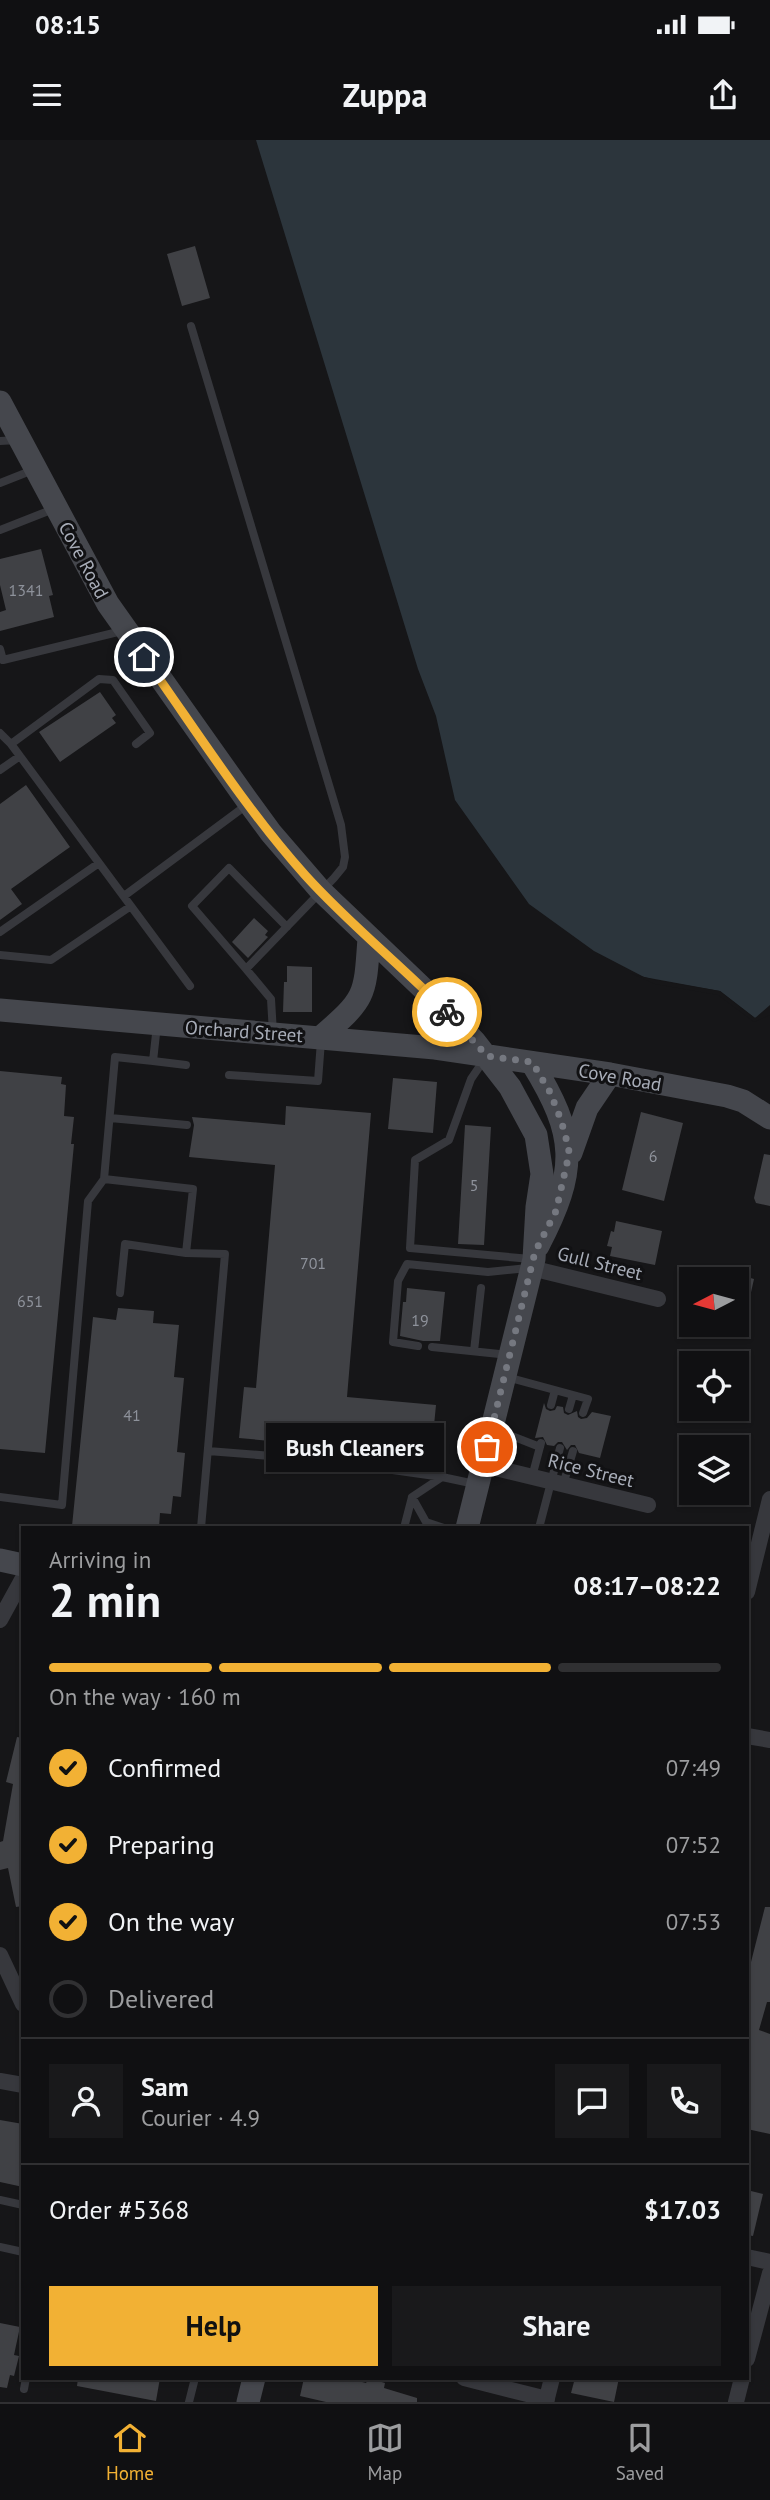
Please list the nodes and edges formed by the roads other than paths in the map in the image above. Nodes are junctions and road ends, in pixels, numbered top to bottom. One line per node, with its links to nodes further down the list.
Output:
1 (191, 327): 17 (lane)
2 (0, 402): 3 (main road, Cove Road)
3 (10, 440): 4 (main road, Cove Road)
4 (35, 469): 5 (lane); 6 (main road, Cove Road)
5 (0, 483)
6 (56, 508): 7 (lane); 8 (main road, Cove Road)
7 (0, 530)
8 (125, 631): 9 (lane); 15 (main road, Cove Road)
9 (0, 649)
10 (0, 733): 11 (lane)
11 (11, 744): 12 (lane); 13 (lane)
12 (136, 744)
13 (20, 756): 14 (lane); 16 (lane)
14 (0, 770)
15 (249, 803): 17 (main road, Cove Road); 18 (lane)
16 (99, 863): 18 (lane); 21 (lane)
17 (321, 891): 20 (lane); 22 (main road, Cove Road)
18 (124, 896): 19 (lane)
19 (131, 906): 23 (lane); 25 (lane)
20 (287, 927): 24 (lane); 24 (lane)
21 (0, 932)
22 (369, 938): 29 (main road); 30 (main road, Cove Road)
23 (0, 955)
24 (246, 969): 28 (lane)
25 (190, 986)
26 (0, 1010): 27 (main road, Orchard Street)
27 (158, 1024): 28 (main road, Orchard Street); 31 (lane)
28 (273, 1033): 29 (main road, Orchard Street)
29 (321, 1037): 30 (main road, Orchard Street); 35 (lane)
30 (487, 1056): 32 (main road, Cove Road); 42 (main road); 42 (lane)
31 (153, 1061): 33 (lane); 36 (lane)
32 (532, 1062): 34 (main road, Cove Road); 39 (main road)
33 (186, 1065)
34 (610, 1074): 37 (main road, Cove Road); 39 (main road)
35 (229, 1075)
36 (110, 1118): 38 (lane); 40 (lane)
37 (770, 1118)
38 (187, 1125)
39 (567, 1163): 42 (main road)
40 (104, 1179): 41 (lane); 63 (lane)
41 (186, 1253): 44 (lane); 57 (lane)
42 (533, 1260): 45 (street, Gull Street); 46 (lane); 49 (main road)
43 (481, 1288): 48 (lane)
44 (120, 1293)
45 (658, 1298)
46 (418, 1346)
47 (432, 1347): 48 (lane)
48 (474, 1351): 49 (lane)
49 (508, 1366): 50 (lane); 55 (main road)
50 (555, 1390): 51 (lane); 52 (lane)
51 (573, 1395): 53 (lane); 54 (lane)
52 (551, 1405)
53 (569, 1409)
54 (583, 1413)
55 (492, 1429): 59 (main road); 61 (lane)
56 (560, 1448): 62 (lane)
57 (208, 1451): 60 (lane); 67 (lane)
58 (573, 1451): 62 (lane)
59 (480, 1475): 60 (lane); 61 (street, Rice Street); 70 (main road)
60 (442, 1477): 64 (lane)
61 (531, 1477): 62 (street, Rice Street)
62 (557, 1483): 66 (street, Rice Street); 71 (lane)
63 (0, 1497)
64 (412, 1497): 68 (lane); 69 (lane)
65 (770, 1499): 75 (street)
66 (648, 1506)
67 (201, 1526)
68 (405, 1526)
69 (438, 1526)
70 (467, 1526)
71 (540, 1526)
72 (0, 1560): 73 (main road)
73 (21, 1565)
74 (21, 1582): 76 (street)
75 (749, 1584)
76 (0, 1620)
77 (749, 1736): 78 (street)
78 (770, 1740)
79 (0, 1955): 80 (street)
80 (21, 2000)
81 (0, 2081): 82 (street)
82 (21, 2085)
83 (0, 2200): 84 (lane)
84 (21, 2205)
85 (0, 2247): 86 (lane)
86 (21, 2252)
87 (749, 2257): 88 (street)
88 (770, 2262)
89 (770, 2273): 90 (street)
90 (749, 2352)
91 (26, 2380): 97 (lane)
92 (194, 2380): 99 (lane)
93 (254, 2380): 100 (main road)
94 (472, 2380): 98 (street)
95 (552, 2380): 98 (street)
96 (742, 2380): 101 (street)
97 (24, 2389)
98 (547, 2400)
99 (189, 2402)
100 (248, 2402)
101 (736, 2402)

